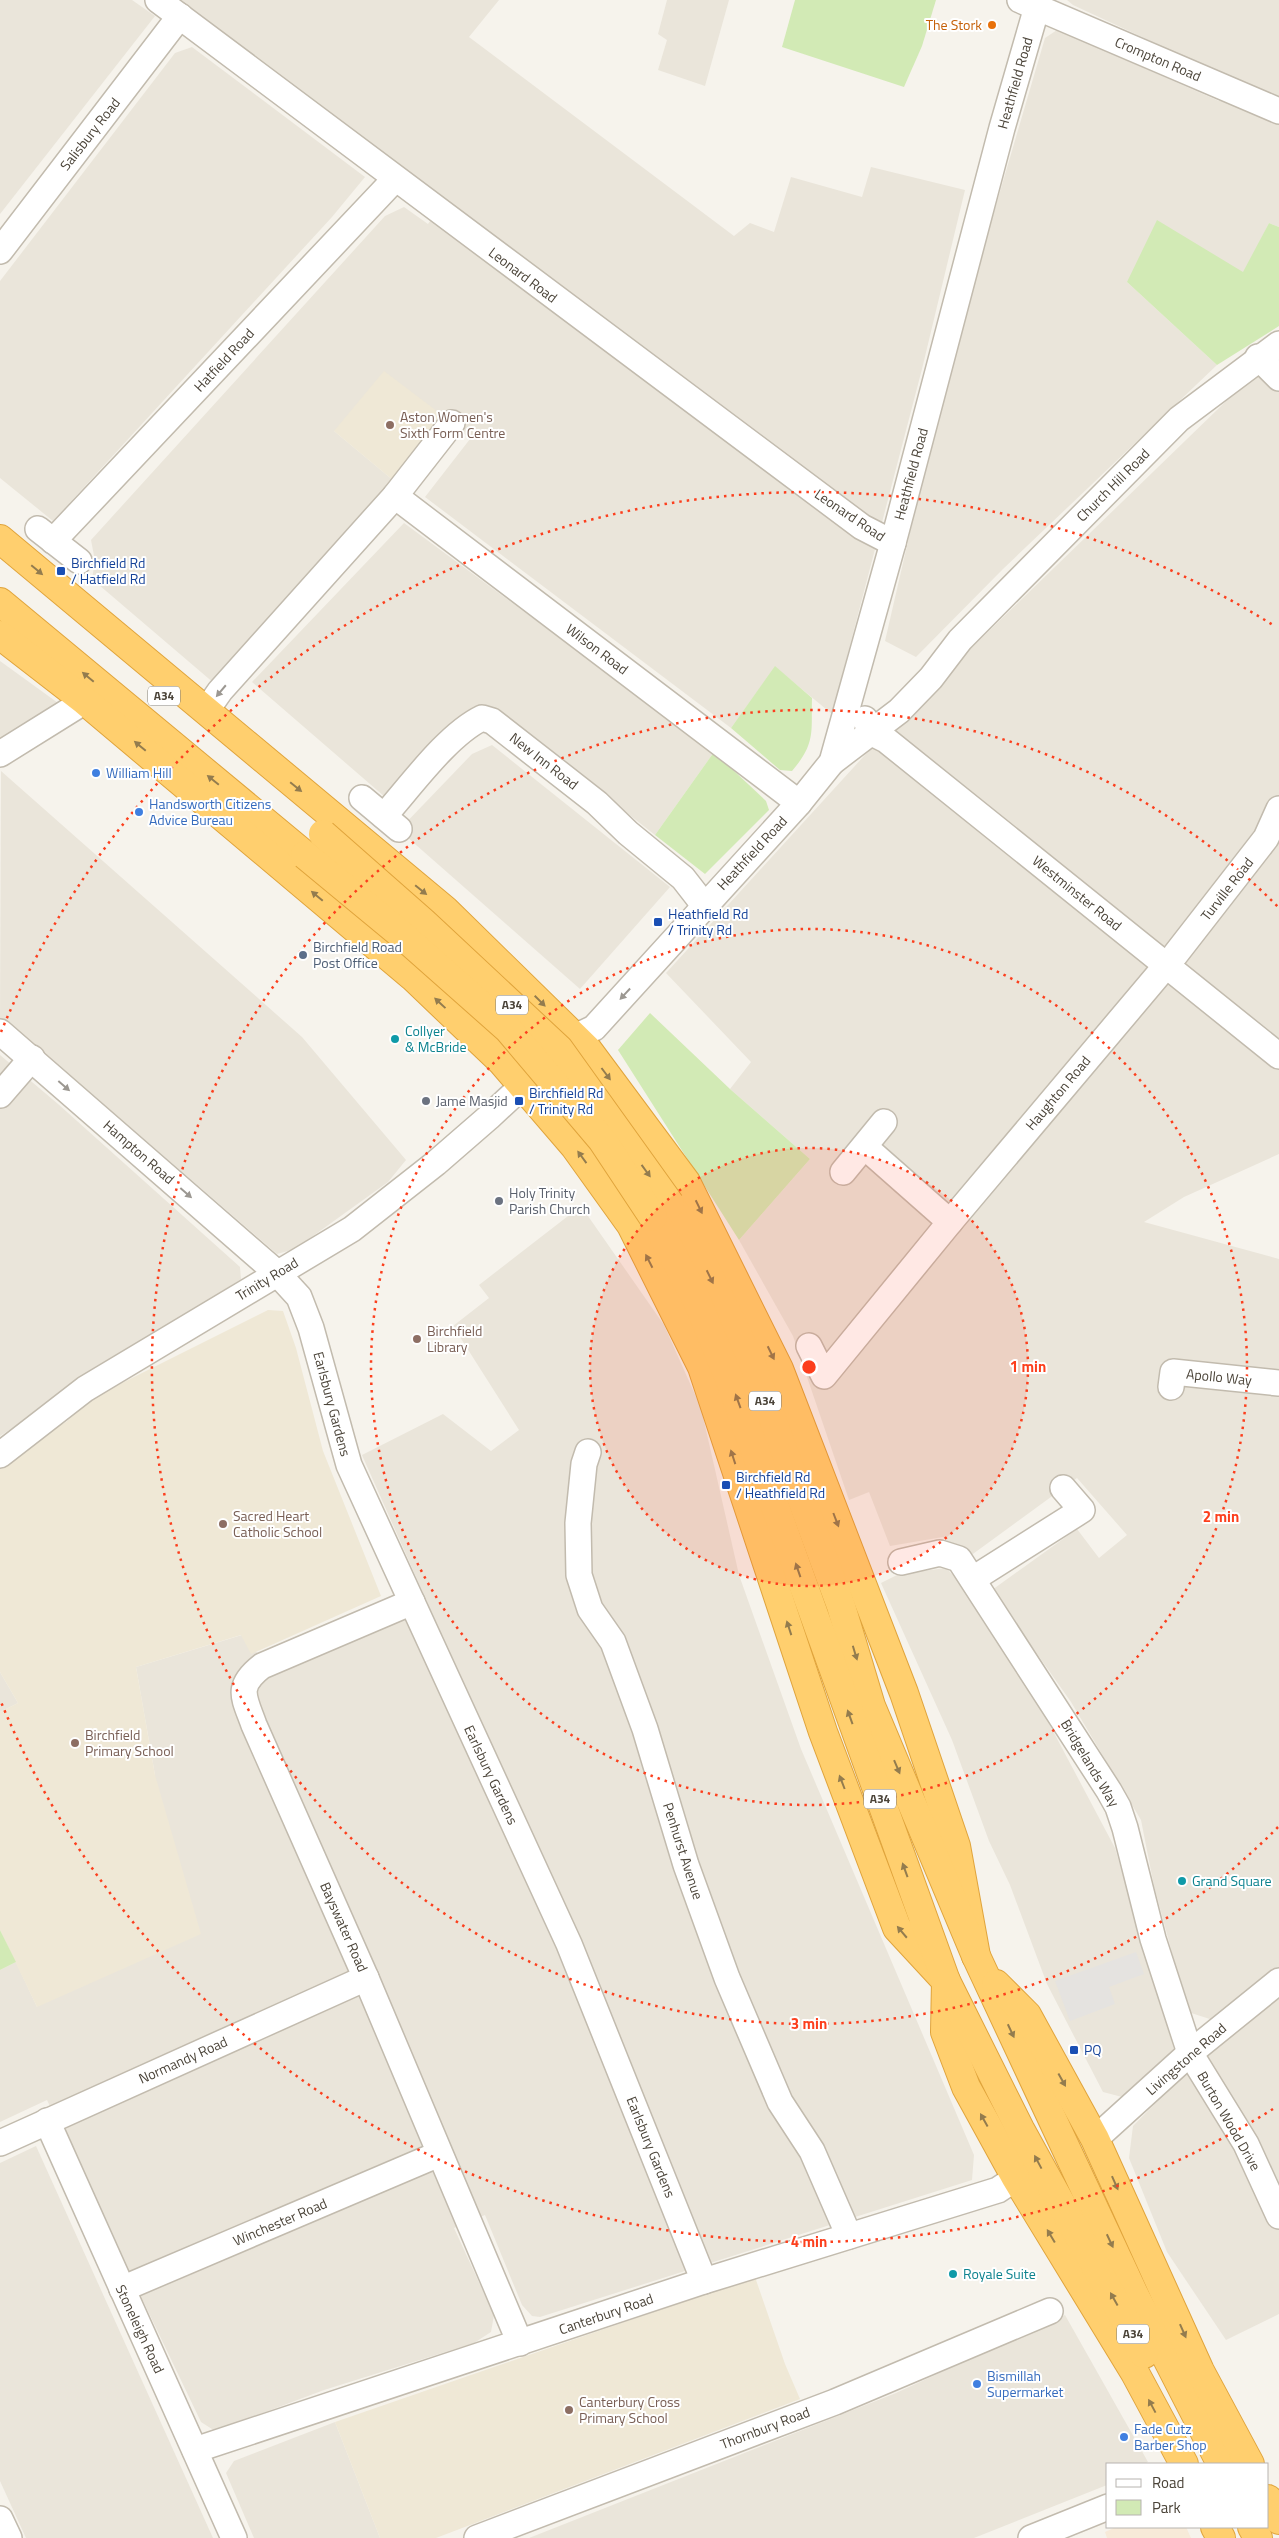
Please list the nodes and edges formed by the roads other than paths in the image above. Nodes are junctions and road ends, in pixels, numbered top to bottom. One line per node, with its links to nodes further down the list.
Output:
1 (158, 0): 3 (street, Leonard Road)
2 (1032, 3): 4 (street, Crompton Road); 13 (street, Heathfield Road)
3 (180, 16): 5 (street, Leonard Road); 6 (street, Salisbury Road)
4 (1279, 111)
5 (395, 179): 13 (street, Leonard Road); 14 (street, Hatfield Road)
6 (0, 251)
7 (1279, 344): 8 (street, Church Hill Road)
8 (1258, 357): 9 (street); 21 (street, Church Hill Road)
9 (1279, 378)
10 (452, 423): 11 (street)
11 (395, 496): 20 (street, one-way to 20); 25 (street, Wilson Road)
12 (0, 539): 20 (highway, one-way to 20)
13 (893, 544): 18 (street, Heathfield Road)
14 (79, 561)
15 (0, 563): 39 (highway, A34, one-way to 39, bridge)
16 (0, 602): 39 (highway, A34, one-way to 16, bridge)
17 (0, 635): 19 (highway)
18 (852, 694): 21 (street); 23 (street, Heathfield Road)
19 (85, 700): 22 (street); 34 (highway, one-way to 19)
20 (206, 711): 28 (highway, one-way to 28)
21 (872, 733): 23 (street); 29 (street, Westminster Road)
22 (0, 754)
23 (832, 762): 25 (street, Heathfield Road)
24 (362, 798): 27 (street, New Inn Road)
25 (799, 803): 27 (street, Heathfield Road)
26 (1279, 809): 29 (street, Turville Road)
27 (704, 905): 31 (street, Heathfield Road)
28 (498, 962): 31 (highway, one-way to 31); 34 (highway)
29 (1167, 964): 32 (street, Westminster Road); 40 (street, Haughton Road)
30 (0, 1032): 33 (street, Hampton Road)
31 (570, 1041): 34 (street, Trinity Road); 39 (highway); 51 (highway, one-way to 51)
32 (1279, 1056)
33 (32, 1058): 35 (street); 41 (street, Hampton Road, one-way to 41)
34 (529, 1081): 39 (highway, one-way to 34); 41 (street, Trinity Road)
35 (0, 1095)
36 (884, 1122): 37 (street)
37 (865, 1147): 38 (street); 40 (street)
38 (843, 1172)
39 (651, 1215): 51 (highway, A34, one-way to 51); 53 (highway, A34, one-way to 39)
40 (950, 1222): 42 (street, Haughton Road)
41 (277, 1272): 46 (street, Trinity Road); 50 (street, Earlsbury Gardens)
42 (809, 1346)
43 (1279, 1384): 44 (street, Apollo Way)
44 (1171, 1387)
45 (588, 1452): 62 (street, Penhurst Avenue)
46 (0, 1455)
47 (1063, 1488): 49 (street)
48 (901, 1562): 49 (street, Bridgelands Way)
49 (973, 1579): 55 (street, Bridgelands Way)
50 (412, 1602): 52 (street, Bayswater Road); 63 (street, Earlsbury Gardens)
51 (979, 1963): 57 (highway, one-way to 57); 70 (highway, A34, one-way to 70)
52 (366, 1978): 56 (street, Normandy Road); 59 (street, Bayswater Road)
53 (946, 1981): 60 (highway, one-way to 53); 69 (highway, A34, one-way to 53)
54 (1279, 1981): 55 (street, Livingstone Road)
55 (1190, 2054): 57 (street, Livingstone Road); 61 (street, Burton Wood Drive)
56 (47, 2121): 58 (street, Normandy Road); 64 (street, Stoneleigh Road)
57 (1095, 2139): 71 (highway, one-way to 71)
58 (0, 2143)
59 (439, 2154): 64 (street, Winchester Road); 66 (street, Bayswater Road)
60 (1016, 2178): 62 (street, Canterbury Road); 68 (highway, one-way to 60)
61 (1279, 2216)
62 (849, 2236): 63 (street, Canterbury Road)
63 (704, 2281): 66 (street, Canterbury Road)
64 (122, 2289): 67 (street, Stoneleigh Road)
65 (1050, 2310): 78 (street, Thornbury Road)
66 (520, 2343): 67 (street, Canterbury Road)
67 (196, 2450): 77 (street, Stoneleigh Road)
68 (1183, 2463)
69 (1204, 2463)
70 (1219, 2463)
71 (1249, 2463)
72 (1269, 2501): 75 (highway)
73 (1106, 2508): 79 (street)
74 (0, 2518): 76 (street)
75 (1279, 2520)
76 (9, 2538)
77 (234, 2538)
78 (477, 2538)
79 (1031, 2538)

